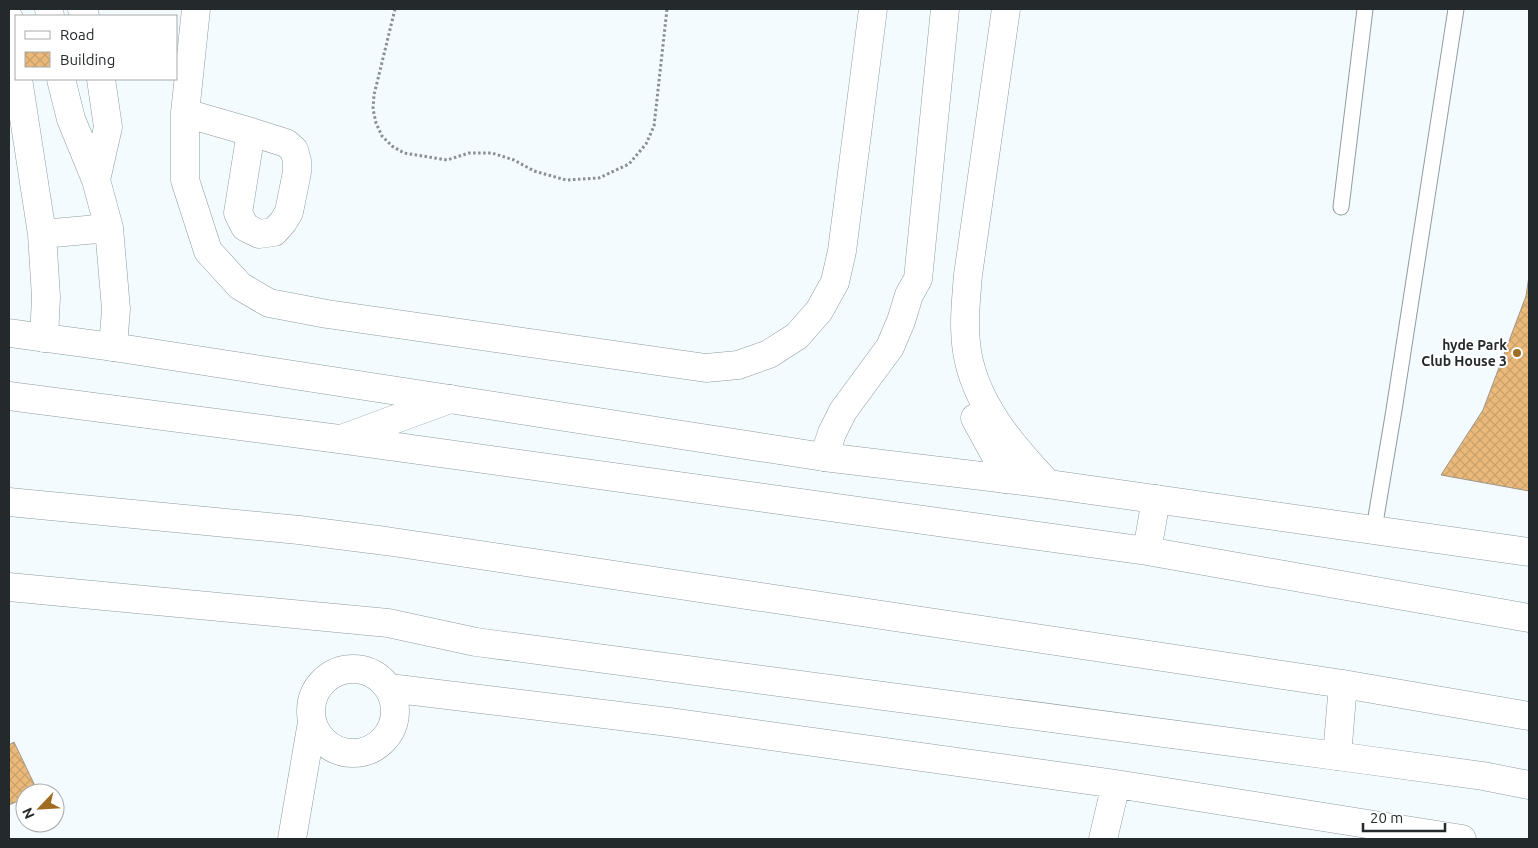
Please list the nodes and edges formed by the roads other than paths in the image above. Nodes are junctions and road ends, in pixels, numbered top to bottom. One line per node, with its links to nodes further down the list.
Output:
1 (196, 9): 13 (street)
2 (873, 9): 13 (street)
3 (945, 9): 25 (street)
4 (986, 9): 26 (street)
5 (1006, 9): 27 (street)
6 (1366, 9): 16 (lane)
7 (1456, 9): 30 (lane)
8 (9, 19): 9 (street)
9 (15, 60)
10 (18, 80): 18 (street)
11 (61, 80): 15 (street)
12 (100, 80): 15 (street)
13 (185, 113): 14 (street)
14 (251, 132)
15 (96, 180): 17 (street)
16 (1341, 207)
17 (109, 228): 18 (street); 21 (street)
18 (42, 234): 20 (street)
19 (9, 333): 20 (street)
20 (44, 338): 21 (street)
21 (113, 347): 23 (street)
22 (9, 396): 24 (street)
23 (450, 399): 24 (street); 25 (street)
24 (339, 440): 31 (street)
25 (824, 456): 26 (street)
26 (1005, 479): 27 (street)
27 (1048, 484): 28 (street)
28 (1156, 499): 30 (street); 31 (street)
29 (9, 502): 35 (street)
30 (1374, 530): 32 (street)
31 (1146, 551): 34 (street)
32 (1529, 552)
33 (9, 587): 39 (street)
34 (1529, 618)
35 (1343, 684): 37 (street); 39 (street)
36 (389, 688): 38 (street); 38 (street); 40 (street)
37 (1529, 716)
38 (312, 722): 42 (street)
39 (1337, 756): 41 (street)
40 (1116, 784): 43 (street); 44 (street)
41 (1529, 785)
42 (292, 839)
43 (1103, 839)
44 (1462, 839)

